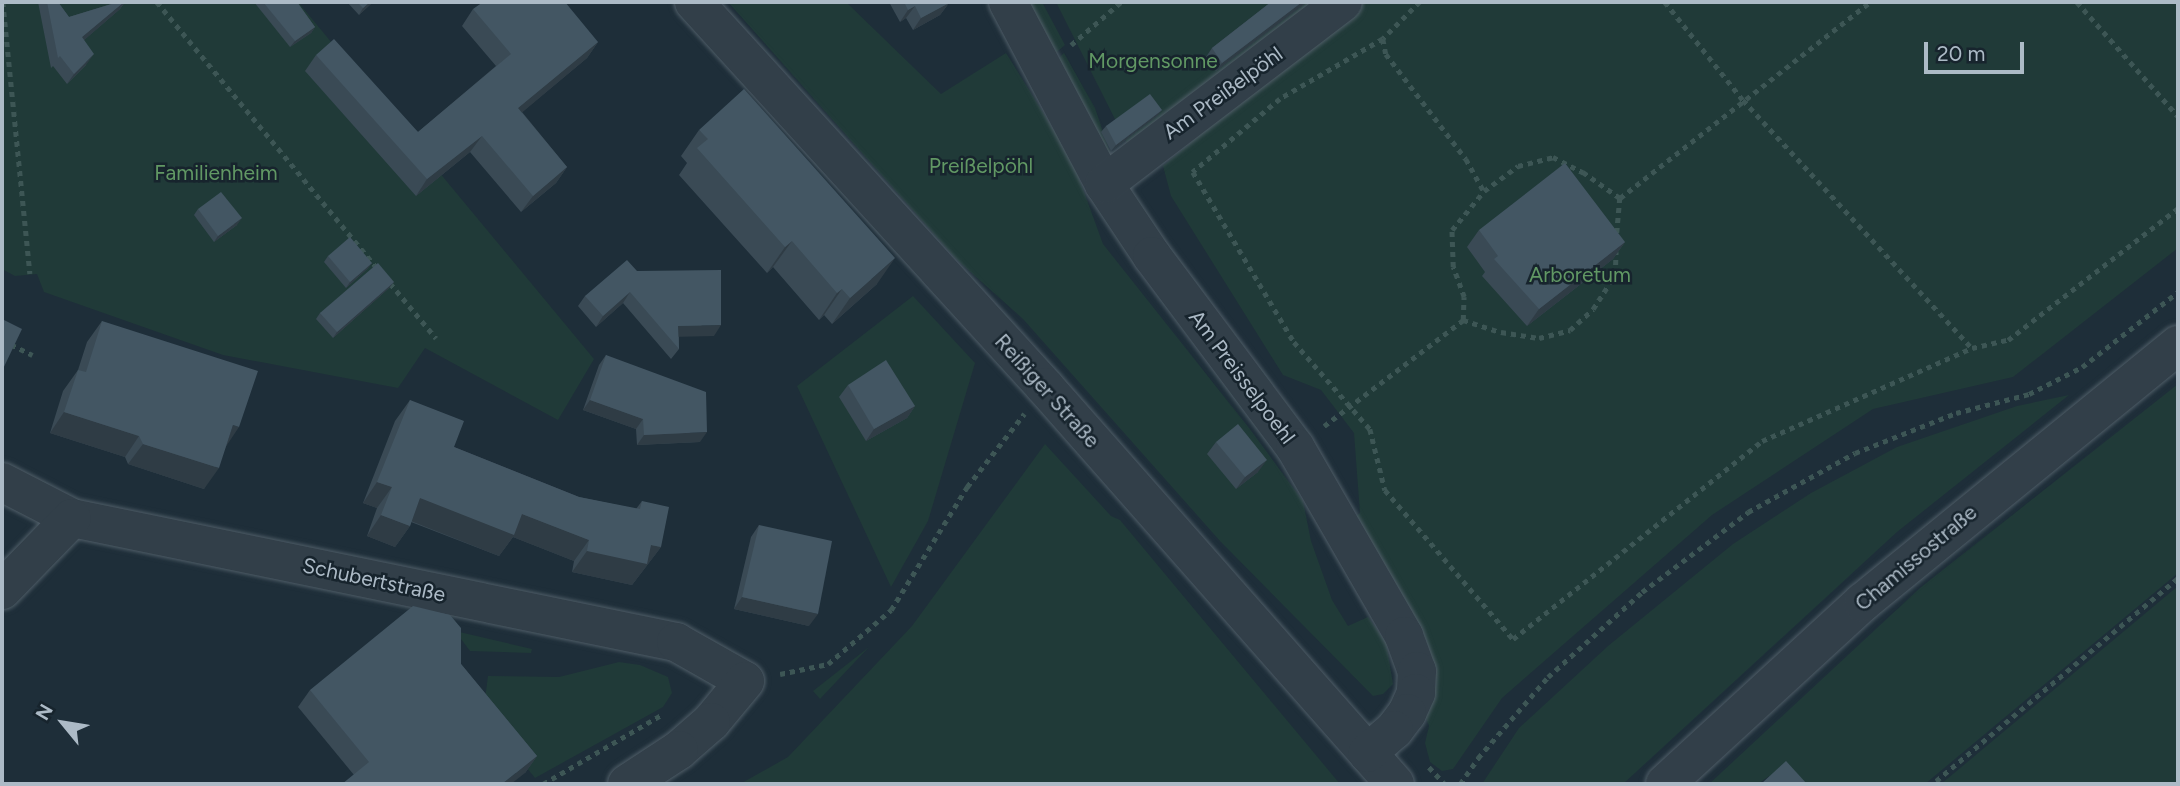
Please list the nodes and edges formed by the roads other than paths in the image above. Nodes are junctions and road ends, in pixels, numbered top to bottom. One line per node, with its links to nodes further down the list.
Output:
1 (694, 2): 9 (street, Reißiger Straße)
2 (1008, 2): 4 (street, Am Preisselpoehl)
3 (1343, 2): 4 (street, Am Preißelpöhl)
4 (1104, 184): 9 (street, Am Preisselpoehl)
5 (2178, 345): 12 (street, Chamissostraße)
6 (2, 482): 7 (street, Schubertstraße)
7 (72, 518): 8 (street); 10 (street, Schubertstraße)
8 (2, 590)
9 (1368, 753): 11 (street, Reißiger Straße)
10 (627, 784)
11 (1395, 784)
12 (1665, 784)

